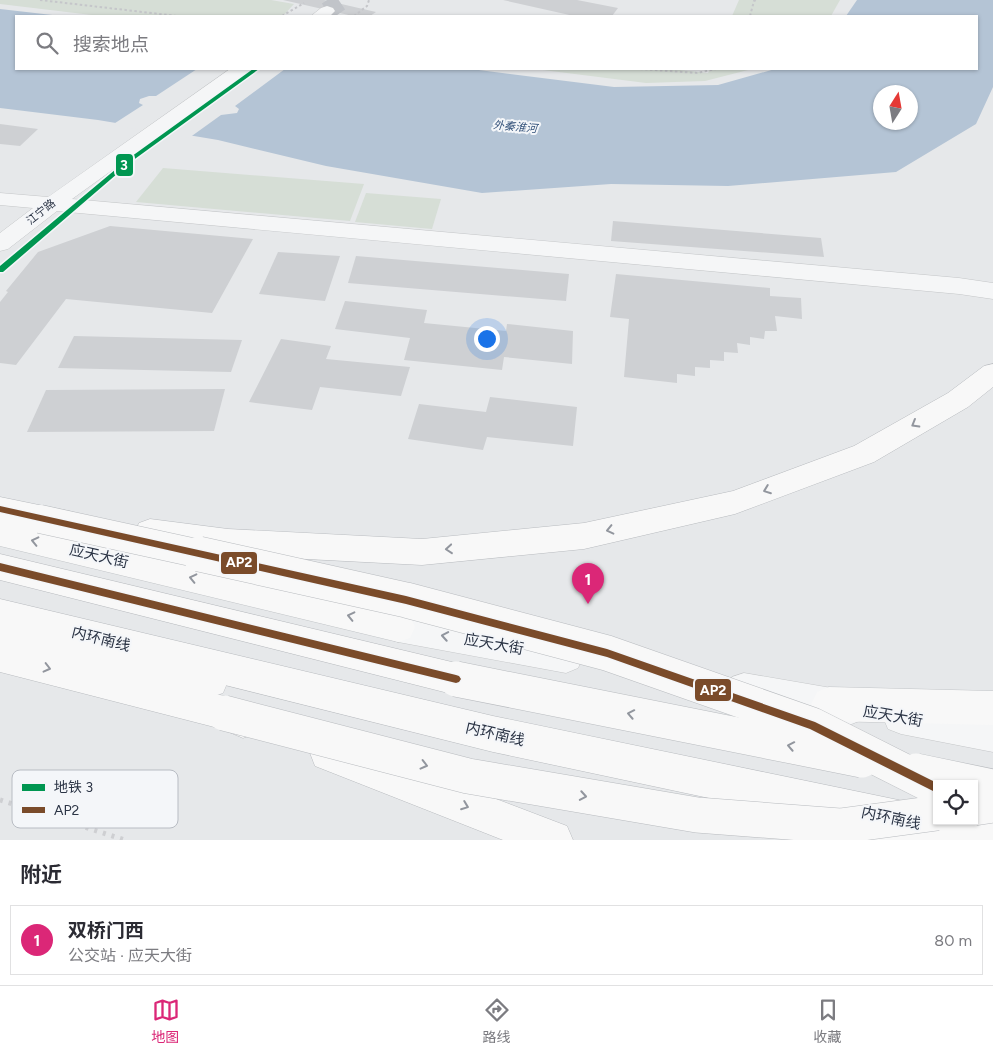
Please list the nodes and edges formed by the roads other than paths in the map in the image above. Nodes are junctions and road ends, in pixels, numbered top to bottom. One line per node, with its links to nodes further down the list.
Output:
1 (240, 70): 3 (street, 江宁路)
2 (0, 200): 3 (street)
3 (51, 204): 4 (street, 江宁路); 5 (street)
4 (0, 244)
5 (993, 291)
6 (993, 373): 8 (main road, one-way to 8, bridge)
7 (0, 509): 8 (main road)
8 (40, 519): 19 (main road, bridge)
9 (0, 533): 12 (main road, 应天大街, one-way to 9)
10 (0, 567): 20 (main road, one-way to 10, bridge)
11 (0, 614): 26 (main road, 内环南线, bridge)
12 (398, 627): 15 (street, 应天大街, one-way to 12)
13 (0, 629): 28 (main road)
14 (0, 656): 17 (main road, one-way to 17)
15 (829, 704): 16 (main road); 18 (street, 应天大街)
16 (993, 708)
17 (224, 714): 24 (main road, one-way to 24, bridge); 27 (main road, one-way to 27, bridge)
18 (993, 734)
19 (933, 786)
20 (993, 787)
21 (993, 805): 22 (main road, bridge)
22 (978, 807)
23 (978, 810): 25 (main road)
24 (933, 814)
25 (993, 817)
26 (993, 839)
27 (553, 840)
28 (892, 840)

